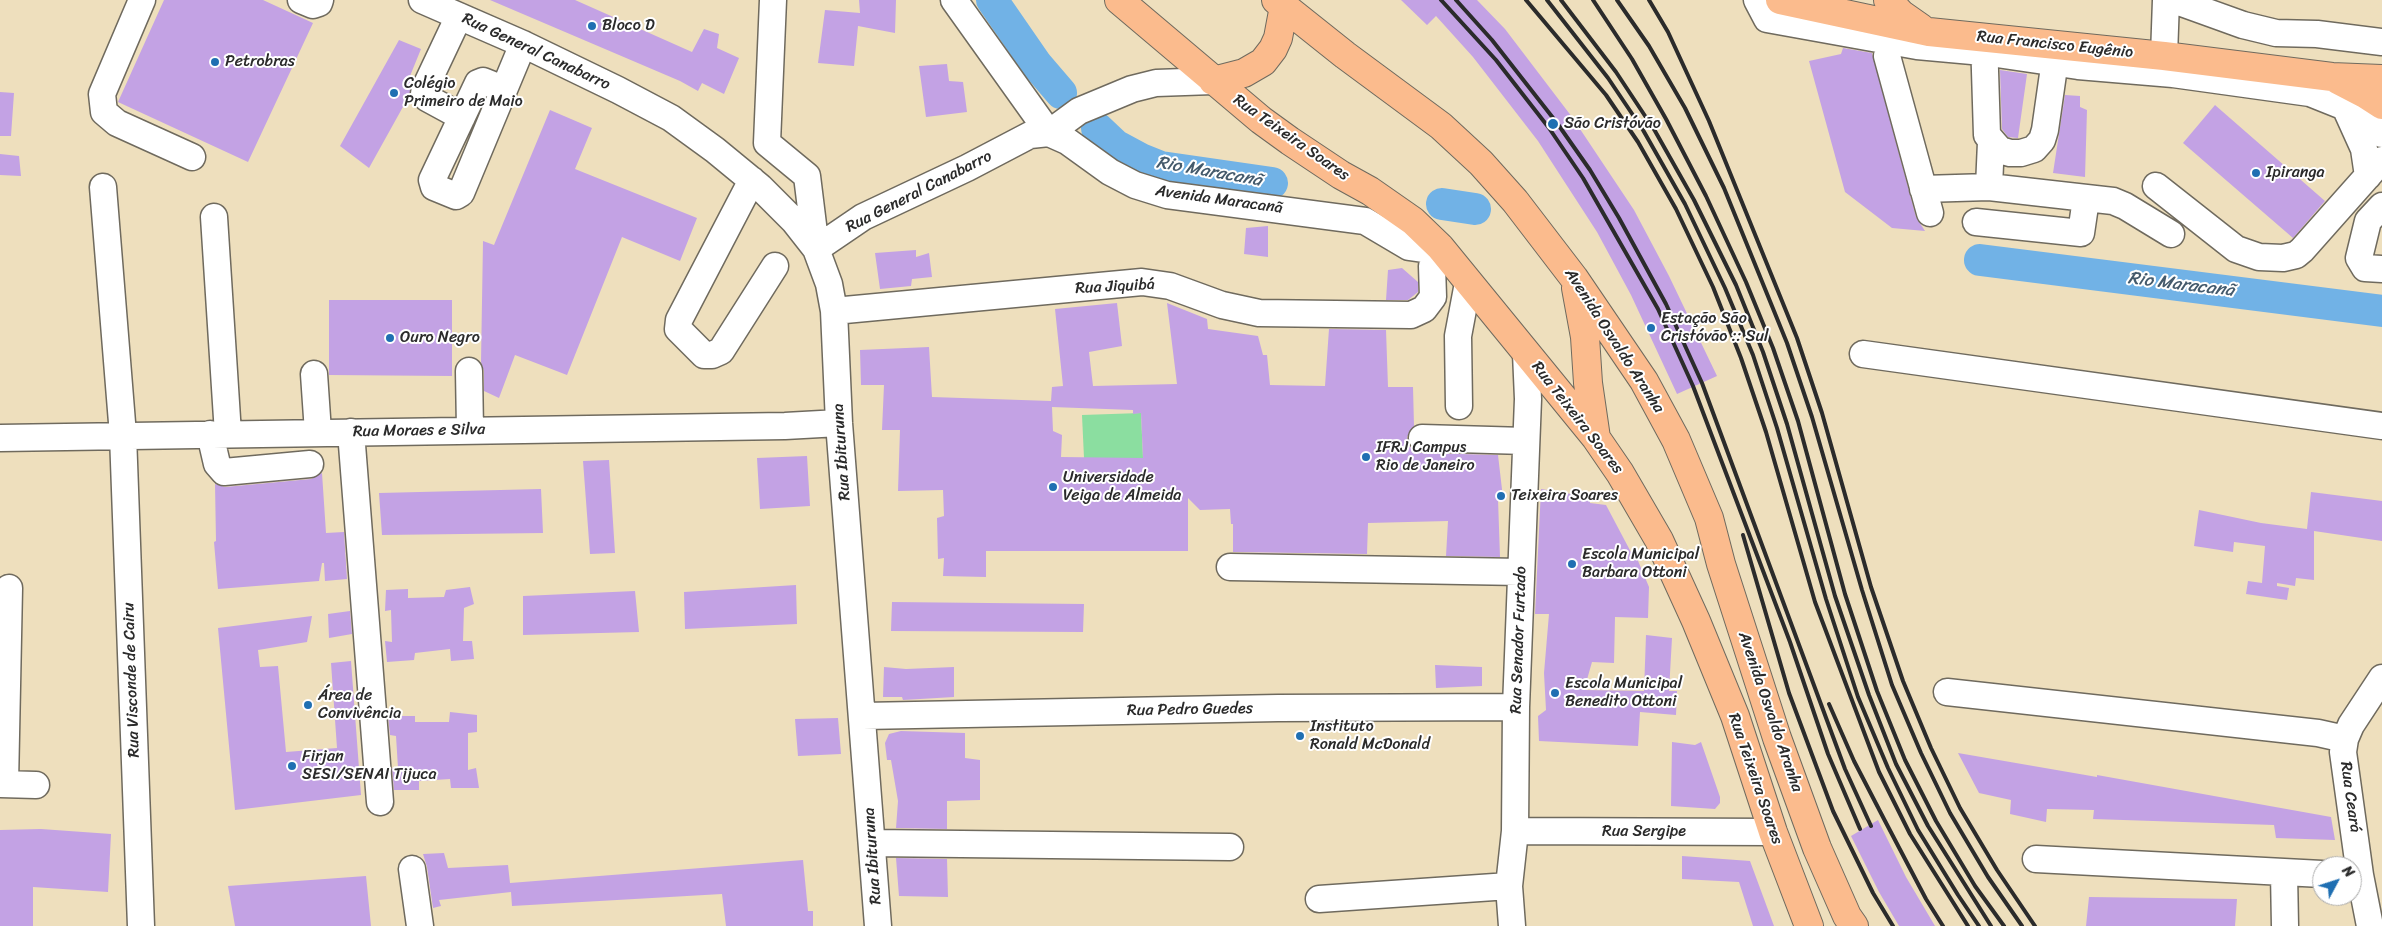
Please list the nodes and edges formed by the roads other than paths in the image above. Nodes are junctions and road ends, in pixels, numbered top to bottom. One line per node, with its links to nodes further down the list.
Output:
1 (142, 0): 32 (street)
2 (301, 0): 3 (street)
3 (320, 0)
4 (422, 0): 13 (street, Rua General Canabarro)
5 (773, 0): 45 (street, Rua Ibituruna)
6 (954, 0): 29 (street, Avenida Maracanã)
7 (1119, 0): 23 (main road, Rua Teixeira Soares)
8 (1757, 0): 17 (street)
9 (1888, 0): 14 (main road)
10 (1800, 1): 14 (main road, Rua Francisco Eugênio)
11 (2174, 2): 15 (street); 19 (street)
12 (1280, 3): 23 (main road); 48 (main road, Avenida Osvaldo Aranha)
13 (459, 16): 16 (street, Rua General Canabarro); 28 (street)
14 (1929, 32): 17 (main road, Rua Francisco Eugênio)
15 (2382, 42)
16 (523, 44): 24 (street); 34 (street, Rua General Canabarro)
17 (1983, 46): 20 (main road, Rua Francisco Eugênio); 31 (street)
18 (1887, 56): 35 (street)
19 (2164, 56): 20 (main road, Rua Francisco Eugênio); 21 (main road, Rua Francisco Eugênio)
20 (2063, 58): 25 (street); 27 (street); 31 (street)
21 (2332, 77): 22 (main road, Rua Francisco Eugênio); 26 (main road, Rua Francisco Eugênio); 27 (street)
22 (2382, 80)
23 (1213, 81): 29 (street, Rua General Canabarro); 44 (main road, Rua Teixeira Soares)
24 (503, 89): 28 (street); 28 (street)
25 (2058, 105)
26 (2382, 106)
27 (2345, 107): 30 (street); 33 (street)
28 (462, 117)
29 (1049, 133): 43 (street, Avenida Maracanã); 45 (street, Rua General Canabarro)
30 (2382, 134)
31 (1991, 142): 35 (street)
32 (192, 157)
33 (2377, 169): 36 (street)
34 (752, 180): 45 (street, Rua General Canabarro); 46 (street)
35 (1989, 186): 38 (street)
36 (2156, 186)
37 (103, 187): 63 (street, Rua Visconde de Cairu)
38 (2086, 199): 41 (street); 42 (street)
39 (2382, 206): 47 (street)
40 (214, 217): 62 (street)
41 (1976, 222)
42 (2171, 234)
43 (1390, 235): 44 (street, Avenida Maracanã); 50 (street)
44 (1440, 247): 49 (main road, Rua Teixeira Soares); 50 (street, Rua Jiquibá)
45 (816, 249): 51 (street, Rua Ibituruna)
46 (775, 266)
47 (2382, 269)
48 (1574, 278): 66 (main road); 98 (main road, Avenida Osvaldo Aranha)
49 (1468, 283): 52 (main road, Rua Teixeira Soares); 56 (street)
50 (1434, 285): 51 (street, Rua Jiquibá)
51 (834, 311): 57 (street, Rua Ibituruna)
52 (1526, 353): 66 (main road, Rua Teixeira Soares); 67 (street, Rua Senador Furtado)
53 (1863, 354): 58 (street)
54 (469, 371): 59 (street)
55 (314, 374): 60 (street)
56 (1459, 406)
57 (839, 423): 59 (street, Rua Moraes e Silva); 75 (street, Rua Ibituruna)
58 (2382, 426)
59 (470, 430): 61 (street, Rua Moraes e Silva)
60 (318, 432): 61 (street, Rua Moraes e Silva); 62 (street, Rua Moraes e Silva)
61 (351, 432): 79 (street)
62 (219, 434): 63 (street, Rua Moraes e Silva); 68 (street)
63 (123, 435): 64 (street, Rua Moraes e Silva); 94 (street, Rua Visconde de Cairu)
64 (0, 438)
65 (1422, 438): 67 (street)
66 (1596, 438): 81 (main road, Rua Teixeira Soares)
67 (1525, 441): 70 (street, Rua Senador Furtado)
68 (310, 464)
69 (1230, 567): 70 (street)
70 (1521, 572): 74 (street, Rua Senador Furtado)
71 (9, 588): 77 (street)
72 (2382, 678): 76 (street, Rua Ceará)
73 (1947, 692): 76 (street)
74 (1516, 707): 75 (street, Rua Pedro Guedes); 80 (street, Rua Senador Furtado)
75 (863, 716): 82 (street, Rua Ibituruna)
76 (2345, 740): 84 (street, Rua Ceará)
77 (2, 784): 78 (street)
78 (36, 785)
79 (380, 802)
80 (1515, 831): 81 (street, Rua Sergipe); 89 (street, Rua Senador Furtado)
81 (1773, 832): 93 (main road, Rua Teixeira Soares)
82 (872, 844): 83 (street); 96 (street, Rua Ibituruna)
83 (1230, 847)
84 (2354, 856)
85 (2036, 860): 87 (street)
86 (412, 869): 95 (street)
87 (2284, 873): 88 (street); 99 (street)
88 (2312, 874)
89 (1509, 886): 91 (street); 97 (street, Rua Senador Furtado)
90 (2362, 897): 100 (street, Rua Ceará)
91 (1319, 899)
92 (2382, 924): 100 (street)
93 (1809, 925)
94 (140, 926)
95 (420, 926)
96 (878, 926)
97 (1512, 926)
98 (1854, 926)
99 (2286, 926)
100 (2370, 926)

